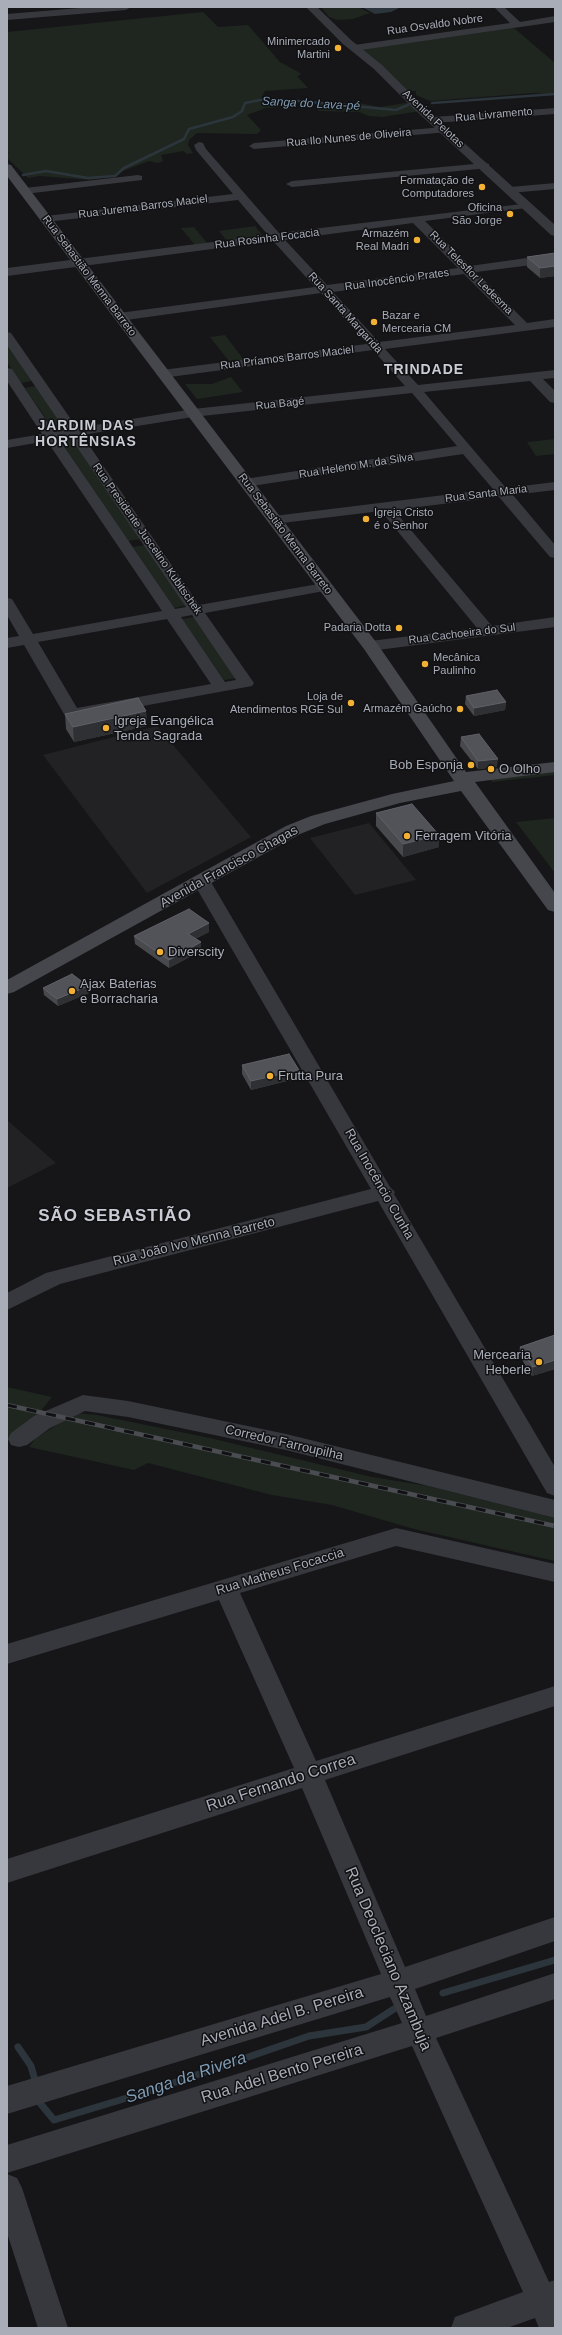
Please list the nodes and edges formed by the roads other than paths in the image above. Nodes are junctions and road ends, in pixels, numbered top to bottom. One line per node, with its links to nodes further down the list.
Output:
1 (126, 7): 4 (street)
2 (311, 7): 7 (street, Avenida Pelotas)
3 (498, 7): 6 (street, Rua Osvaldo Nobre)
4 (7, 17)
5 (555, 18): 6 (street)
6 (518, 25): 7 (street, Rua Osvaldo Nobre)
7 (354, 48): 9 (street, Avenida Pelotas)
8 (553, 115): 9 (street, Rua Livramento)
9 (434, 120): 10 (street, Avenida Pelotas)
10 (444, 130): 12 (street, Rua Ilo Nunes de Oliveira); 13 (street, Avenida Pelotas)
11 (199, 145): 20 (street, Rua Santa Margarida)
12 (254, 146)
13 (485, 166): 16 (street); 18 (street, Avenida Pelotas)
14 (7, 168): 19 (main road, Rua Sebastião Menna Barreto)
15 (138, 178): 19 (street)
16 (292, 184)
17 (555, 186): 18 (street)
18 (510, 190): 21 (street, Avenida Pelotas)
19 (25, 191): 22 (main road, Rua Sebastião Menna Barreto)
20 (240, 196): 22 (street, Rua Jurema Barros Maciel); 25 (street, Rua Santa Margarida)
21 (526, 205): 23 (street, Rua Rosinha Focacia); 24 (street, Avenida Pelotas)
22 (46, 219): 27 (main road, Rua Sebastião Menna Barreto)
23 (416, 220): 25 (street, Rua Rosinha Focacia); 28 (street, Rua Telesflor Ledesma)
24 (555, 232)
25 (277, 238): 27 (street, Rua Rosinha Focacia); 30 (street, Rua Santa Margarida)
26 (555, 258): 28 (street, Rua Inocêncio Prates)
27 (78, 262): 29 (street, Rua Rosinha Focacia); 31 (main road, Rua Sebastião Menna Barreto)
28 (469, 270): 30 (street, Rua Inocêncio Prates); 33 (street, Rua Telesflor Ledesma)
29 (7, 272)
30 (324, 290): 31 (street, Rua Inocêncio Prates); 35 (street, Rua Santa Margarida)
31 (119, 317): 37 (main road, Rua Sebastião Menna Barreto)
32 (555, 323): 33 (street, Rua Príamos Barros Maciel)
33 (525, 328): 35 (street, Rua Príamos Barros Maciel)
34 (7, 337): 40 (street, Rua Presidente Juscelino Kubitschek)
35 (376, 347): 37 (street, Rua Príamos Barros Maciel); 42 (street, Rua Santa Margarida)
36 (7, 372): 41 (street, Rua Presidente Juscelino Kubitschek)
37 (162, 374): 44 (main road, Rua Sebastião Menna Barreto)
38 (555, 374): 39 (street, Rua Bagé)
39 (533, 376): 42 (street, Rua Bagé); 43 (street)
40 (39, 383): 41 (street); 45 (street, Rua Presidente Juscelino Kubitschek)
41 (16, 386): 46 (street, Rua Presidente Juscelino Kubitschek)
42 (415, 389): 44 (street, Rua Bagé); 48 (street, Rua Santa Margarida)
43 (555, 399)
44 (193, 413): 45 (street, Rua Bagé); 49 (main road, Rua Sebastião Menna Barreto)
45 (72, 432): 46 (street, Rua Bagé); 54 (street, Rua Presidente Juscelino Kubitschek)
46 (50, 436): 47 (street, Rua Bagé); 55 (street, Rua Presidente Juscelino Kubitschek)
47 (7, 444)
48 (466, 449): 49 (street, Rua Heleno M. da Silva); 51 (street, Rua Santa Margarida)
49 (245, 482): 53 (main road, Rua Sebastião Menna Barreto)
50 (555, 486): 51 (street, Rua Santa Maria)
51 (501, 491): 52 (street, Rua Santa Maria); 56 (street, Rua Santa Margarida)
52 (384, 506): 53 (street, Rua Santa Maria); 62 (street)
53 (274, 520): 57 (main road, Rua Sebastião Menna Barreto)
54 (148, 541): 55 (street); 59 (street, Rua Presidente Juscelino Kubitschek)
55 (125, 545): 60 (street, Rua Presidente Juscelino Kubitschek)
56 (555, 554)
57 (324, 587): 59 (street); 65 (main road, Rua Sebastião Menna Barreto)
58 (7, 602): 63 (street)
59 (195, 609): 60 (street); 66 (street, Rua Presidente Juscelino Kubitschek)
60 (172, 613): 63 (street); 66 (street, Rua Presidente Juscelino Kubitschek)
61 (555, 622): 62 (street, Rua Cachoeira do Sul)
62 (488, 631): 65 (street, Rua Cachoeira do Sul)
63 (28, 639): 64 (street); 66 (street)
64 (7, 643)
65 (370, 646): 69 (main road, Rua Sebastião Menna Barreto)
66 (221, 688)
67 (555, 767): 69 (main road, Avenida Francisco Chagas)
68 (555, 777): 69 (main road, Avenida Francisco Chagas)
69 (466, 784): 70 (main road, Avenida Francisco Chagas); 71 (main road, Rua Sebastião Menna Barreto)
70 (202, 882): 72 (main road, Avenida Francisco Chagas); 73 (street, Rua Inocêncio Cunha)
71 (555, 906)
72 (7, 988)
73 (385, 1192): 74 (street, Rua João Ivo Menna Barreto); 76 (street, Rua Inocêncio Cunha)
74 (7, 1302)
75 (19, 1439): 78 (street, Corredor Farroupilha)
76 (548, 1462): 77 (street, Rua Inocêncio Cunha)
77 (555, 1486)
78 (555, 1509)
79 (555, 1573): 80 (street, Rua Matheus Focaccia)
80 (226, 1589): 81 (street, Rua Matheus Focaccia); 83 (street, Rua Deocleciano Azambuja)
81 (7, 1654)
82 (555, 1696): 83 (street, Rua Fernando Correa)
83 (309, 1774): 84 (street, Rua Fernando Correa); 86 (street, Rua Deocleciano Azambuja)
84 (7, 1871)
85 (555, 1929): 86 (street, Avenida Adel B. Pereira)
86 (397, 1982): 88 (street, Rua Deocleciano Azambuja); 89 (street, Avenida Adel B. Pereira)
87 (555, 1986): 88 (street, Rua Adel Bento Pereira)
88 (419, 2031): 90 (street, Rua Adel Bento Pereira); 92 (street, Rua Deocleciano Azambuja)
89 (7, 2100)
90 (7, 2158)
91 (7, 2188): 93 (street)
92 (549, 2298): 94 (street); 95 (street, Rua Deocleciano Azambuja)
93 (53, 2328)
94 (466, 2328)
95 (555, 2328)

